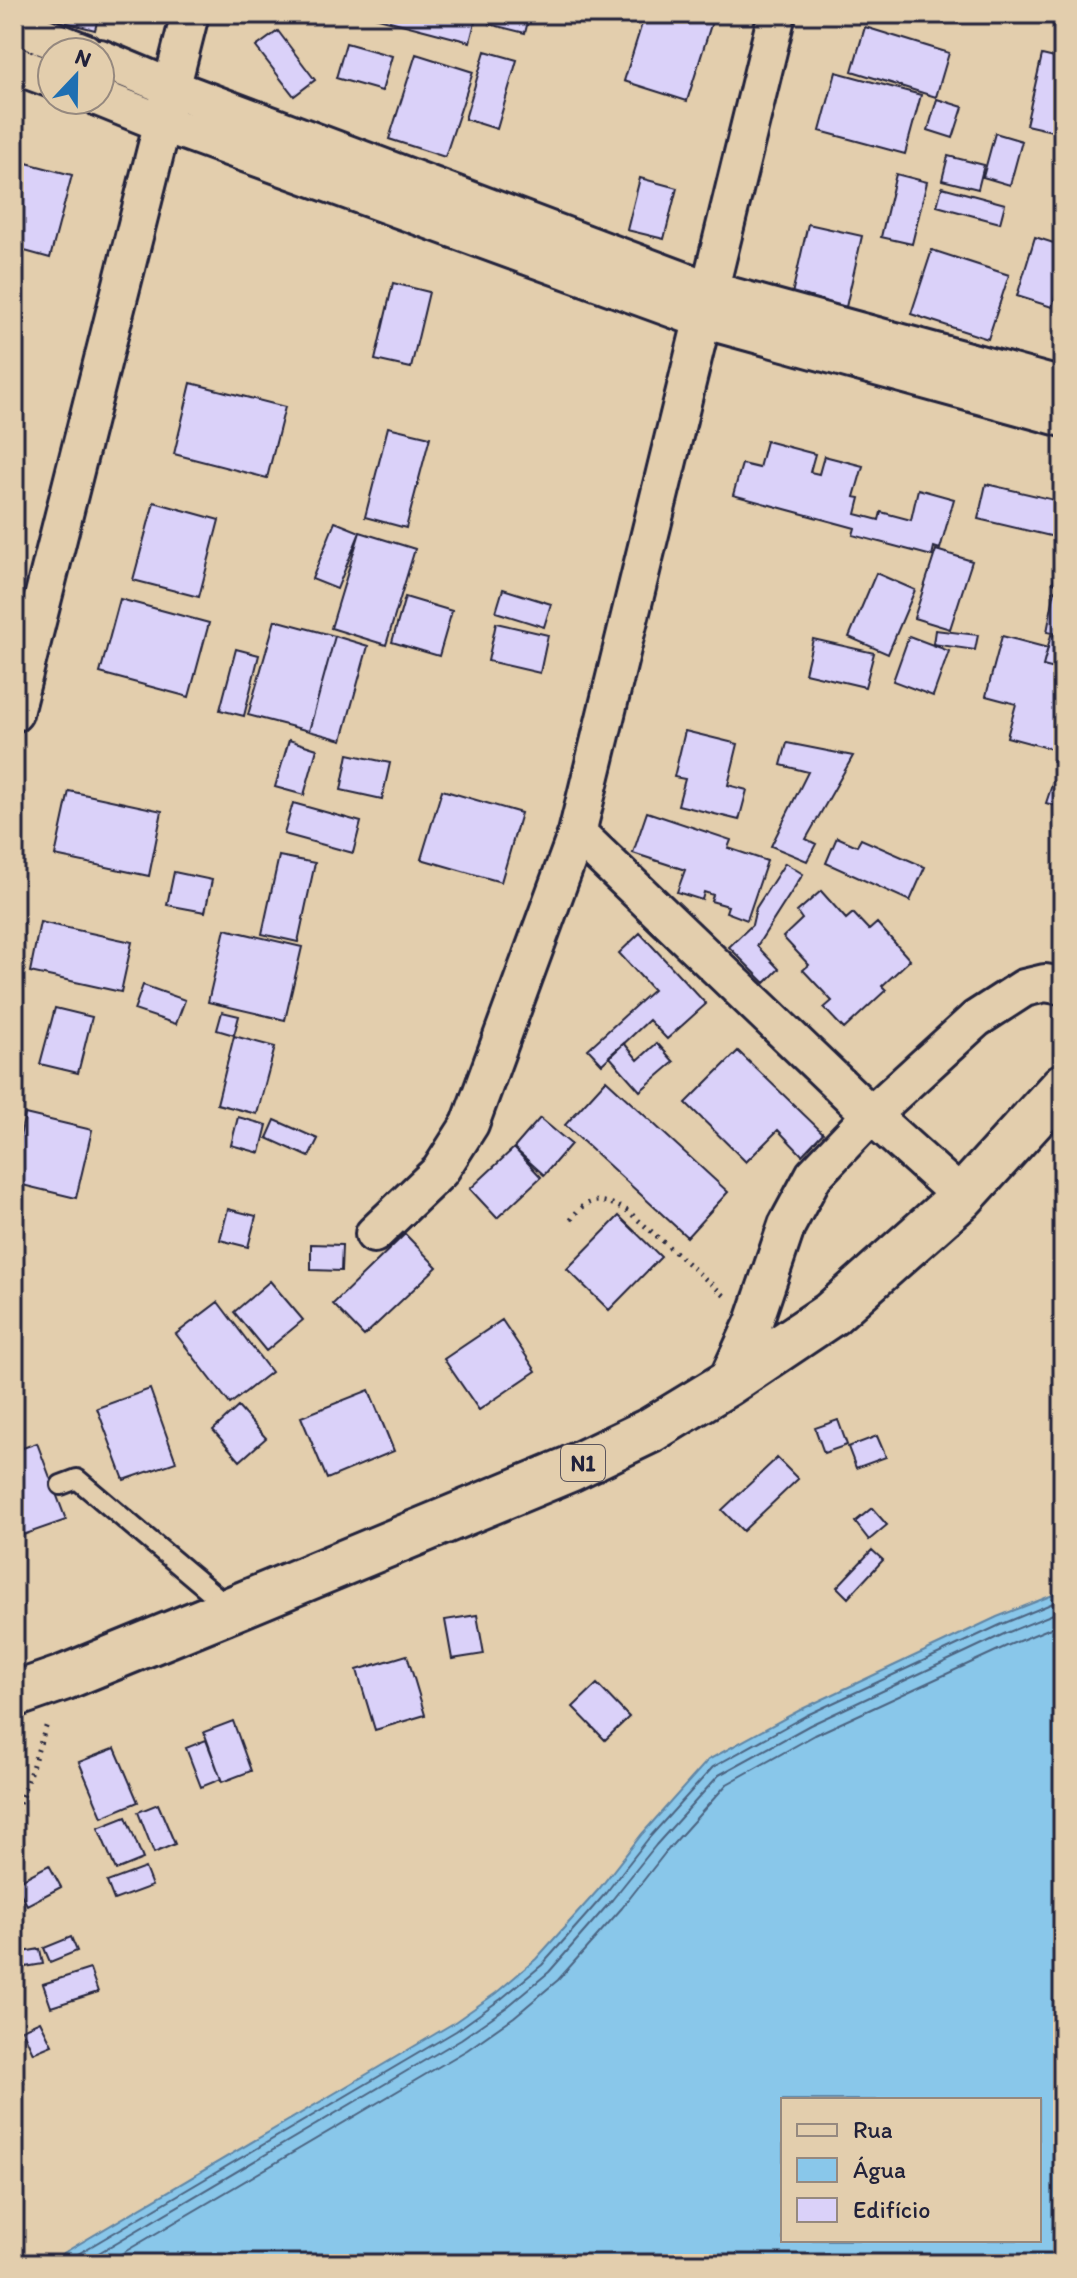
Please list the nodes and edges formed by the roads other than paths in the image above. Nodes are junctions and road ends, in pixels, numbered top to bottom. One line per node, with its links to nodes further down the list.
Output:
1 (190, 14): 8 (street)
2 (777, 14): 11 (street)
3 (14, 25): 4 (street)
4 (43, 36)
5 (14, 65): 7 (street)
6 (116, 65): 8 (street)
7 (36, 73)
8 (172, 88): 10 (street); 11 (street)
9 (116, 104): 10 (street)
10 (162, 123): 11 (street); 14 (street)
11 (705, 305): 12 (street); 13 (street); 15 (street)
12 (1063, 387)
13 (1063, 418)
14 (14, 713)
15 (577, 833): 18 (street); 20 (street)
16 (1063, 986): 18 (street)
17 (1063, 1086): 19 (highway, N1)
18 (871, 1115): 19 (street); 21 (street)
19 (962, 1197): 21 (highway, N1)
20 (374, 1234)
21 (725, 1385): 23 (highway, N1)
22 (61, 1485): 23 (lane)
23 (232, 1609): 24 (highway, N1)
24 (14, 1695)

